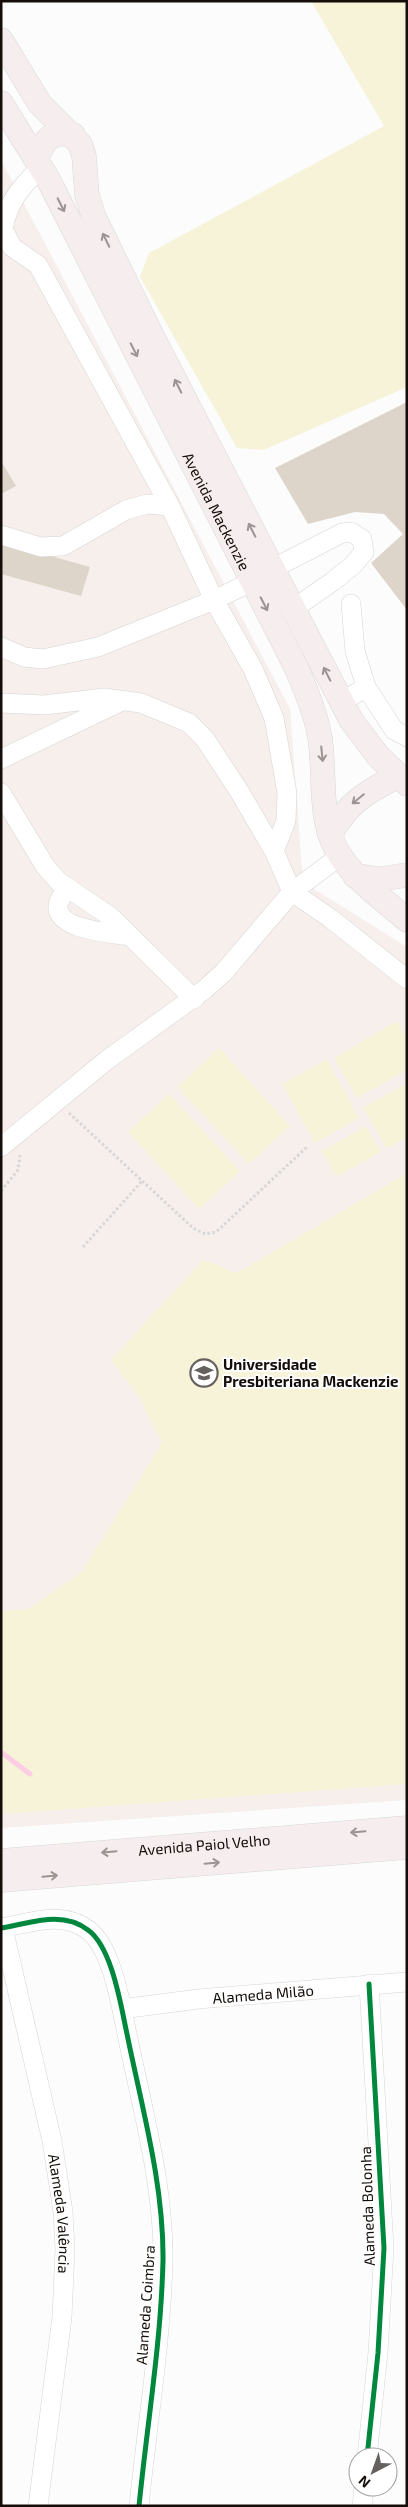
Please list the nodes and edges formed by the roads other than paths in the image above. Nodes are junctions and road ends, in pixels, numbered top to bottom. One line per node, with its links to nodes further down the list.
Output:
1 (1, 40): 3 (main road, Avenida Mackenzie)
2 (1, 102): 5 (main road, Avenida Mackenzie)
3 (73, 135): 4 (main road, Avenida Mackenzie); 5 (main road)
4 (84, 163): 5 (main road); 8 (main road, Avenida Mackenzie, one-way to 4)
5 (42, 169): 6 (street); 8 (main road, Avenida Mackenzie, one-way to 8)
6 (170, 506): 7 (street); 9 (street)
7 (1, 535)
8 (263, 575): 9 (street); 11 (main road, Avenida Mackenzie); 11 (street); 21 (main road, Avenida Mackenzie, one-way to 21)
9 (214, 600): 12 (street); 22 (street)
10 (351, 604): 13 (street)
11 (293, 609): 15 (main road, Avenida Mackenzie, one-way to 11)
12 (1, 647)
13 (366, 687): 15 (street); 17 (street)
14 (123, 700): 16 (street); 18 (street); 22 (street)
15 (342, 702): 19 (main road, Avenida Mackenzie)
16 (1, 703)
17 (407, 737)
18 (1, 759)
19 (404, 778): 21 (main road, one-way to 21)
20 (1, 794): 25 (street)
21 (335, 845): 24 (main road, Avenida Mackenzie); 26 (street)
22 (274, 851): 26 (street)
23 (407, 875): 24 (main road)
24 (355, 876): 27 (main road, Avenida Mackenzie)
25 (68, 887): 28 (street); 28 (street)
26 (292, 892): 29 (street); 30 (street)
27 (407, 920)
28 (130, 936): 30 (street)
29 (407, 980)
30 (194, 999): 31 (street)
31 (8, 1141)
32 (407, 1828): 34 (main road, Avenida Paiol Velho, one-way to 34)
33 (407, 1847): 35 (main road, Avenida Paiol Velho, one-way to 33)
34 (1, 1861)
35 (1, 1880)
36 (2, 1928): 39 (street, Alameda Coimbra); 41 (street, Alameda Valência)
37 (407, 1982): 38 (street, Alameda Milão)
38 (369, 1984): 39 (street, Alameda Milão); 40 (street, Alameda Bolonha)
39 (122, 2009): 42 (street, Alameda Coimbra)
40 (368, 2447)
41 (38, 2506)
42 (138, 2506)

